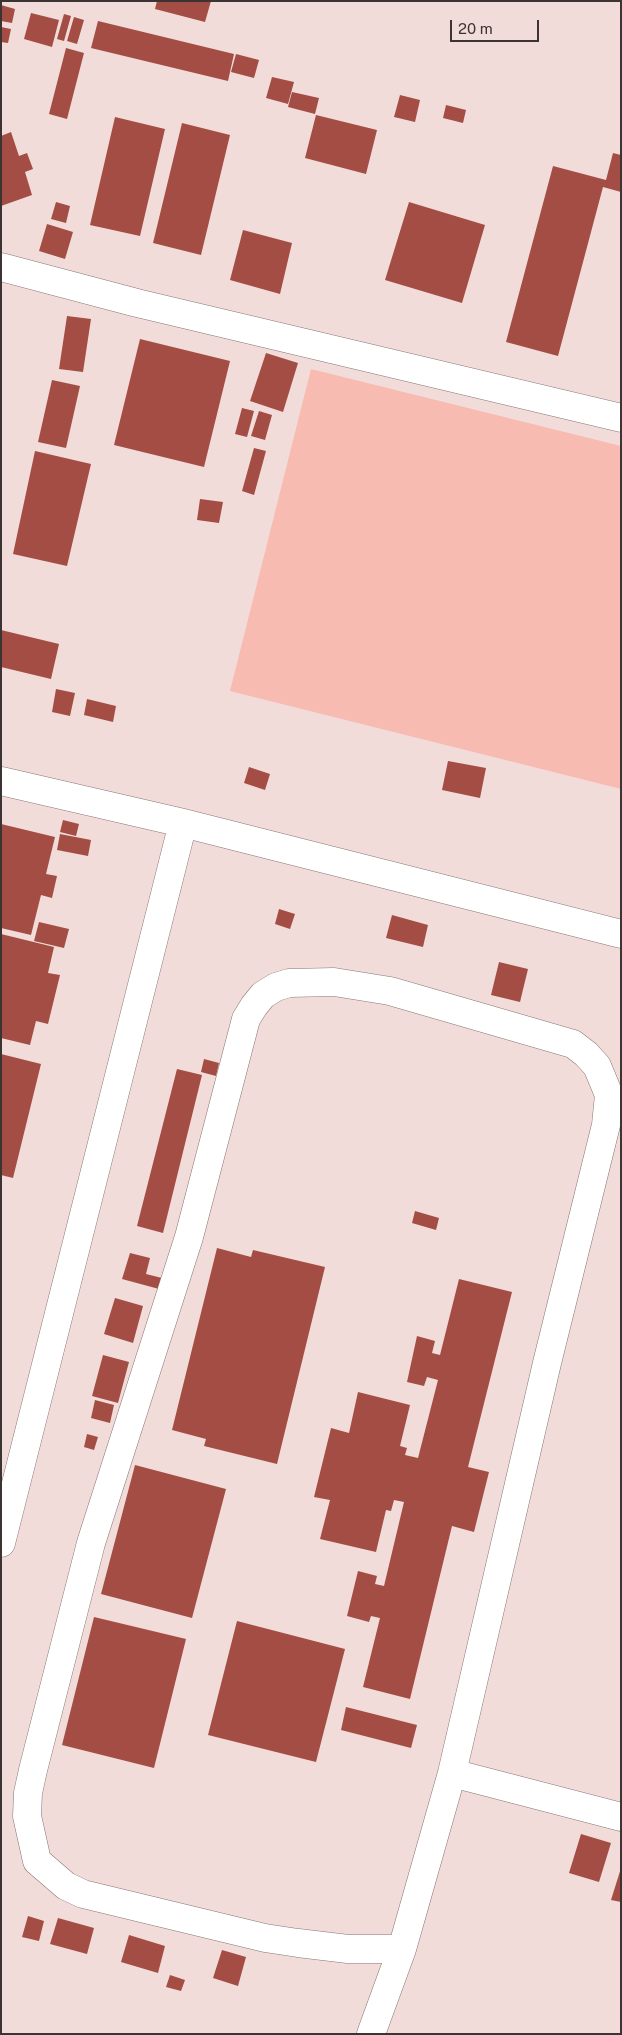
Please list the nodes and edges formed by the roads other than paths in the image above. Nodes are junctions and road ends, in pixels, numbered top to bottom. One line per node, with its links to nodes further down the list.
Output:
1 (1, 267): 2 (street)
2 (621, 418)
3 (1, 780): 4 (street)
4 (183, 823): 5 (street); 7 (street)
5 (621, 934)
6 (615, 1111): 8 (street); 10 (street)
7 (1, 1543)
8 (452, 1773): 9 (street); 10 (street)
9 (621, 1817)
10 (402, 1949): 11 (street)
11 (371, 2034)

